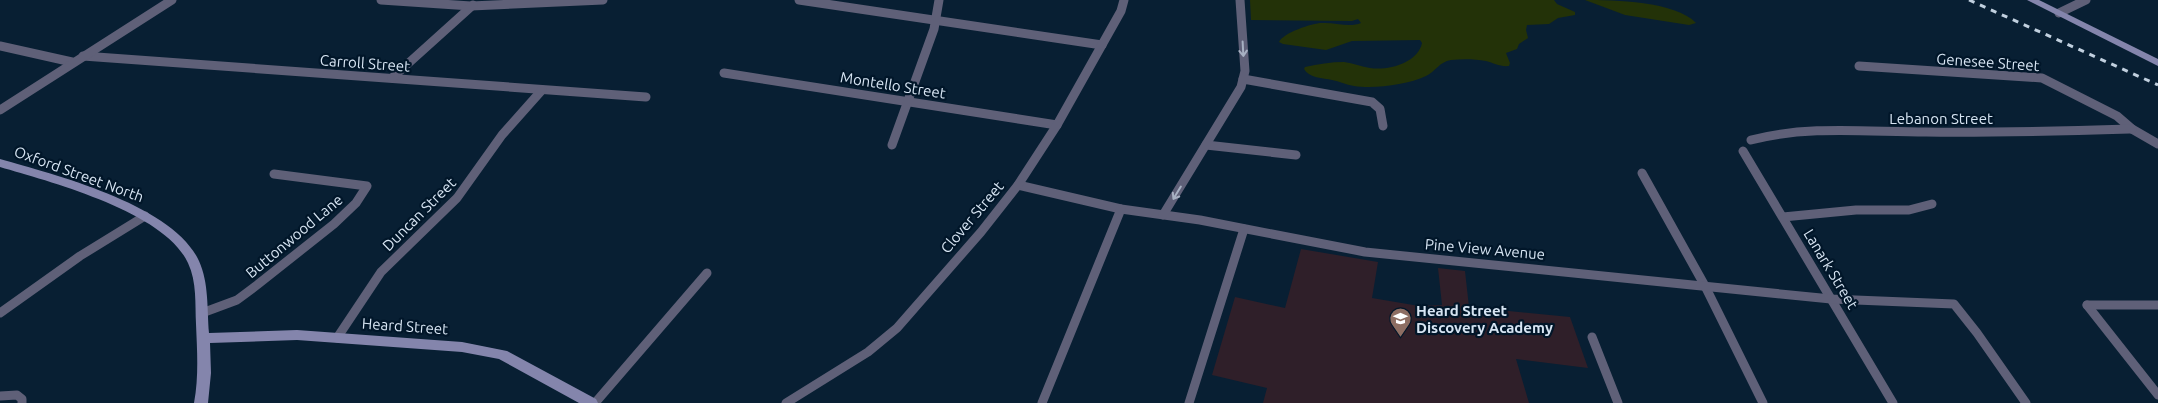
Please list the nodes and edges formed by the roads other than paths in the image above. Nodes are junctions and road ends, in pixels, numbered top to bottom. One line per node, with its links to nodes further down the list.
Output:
1 (172, 0): 16 (street)
2 (381, 0): 11 (street)
3 (479, 0): 11 (street)
4 (603, 0): 11 (street)
5 (799, 0): 13 (street)
6 (939, 0): 13 (street)
7 (1124, 0): 14 (street, Clover Street)
8 (1240, 0): 22 (street, one-way to 22)
9 (2032, 0): 12 (street)
10 (2086, 0): 12 (street)
11 (472, 6): 21 (street)
12 (2059, 14): 18 (street)
13 (936, 20): 14 (street); 25 (street)
14 (1102, 45): 27 (street, Clover Street)
15 (0, 46): 17 (street)
16 (83, 56): 17 (street); 21 (street, Carroll Street)
17 (72, 62): 26 (street)
18 (2158, 63)
19 (1859, 66): 29 (street, Genesee Street)
20 (724, 73): 25 (street, Montello Street)
21 (392, 78): 23 (street, Carroll Street)
22 (1243, 80): 28 (street); 31 (street)
23 (542, 90): 24 (street, Carroll Street); 54 (street, Duncan Street)
24 (646, 98)
25 (908, 102): 27 (street, Montello Street); 33 (street)
26 (0, 110)
27 (1057, 124): 39 (street, Clover Street)
28 (1383, 126)
29 (2132, 129): 30 (street, Lebanon Street); 32 (street, Genesee Street)
30 (1751, 140)
31 (1206, 144): 35 (street); 42 (street, one-way to 42)
32 (2158, 144)
33 (892, 145)
34 (1743, 151): 44 (street, Lanark Street)
35 (1296, 155)
36 (0, 162): 43 (street, Oxford Street North)
37 (274, 174): 51 (street, Buttonwood Lane)
38 (1642, 174): 47 (street)
39 (1018, 185): 41 (street, Pine View Avenue); 60 (street, Clover Street)
40 (1932, 204): 44 (street)
41 (1121, 209): 42 (street, Pine View Avenue); 61 (street)
42 (1163, 215): 45 (street, Pine View Avenue)
43 (145, 216): 50 (street); 51 (street, Oxford Street North)
44 (1783, 217): 48 (street, Lanark Street)
45 (1244, 229): 47 (street, Pine View Avenue); 62 (street)
46 (707, 273): 59 (street)
47 (1705, 286): 48 (street, Pine View Avenue); 64 (street)
48 (1831, 299): 65 (street, Lanark Street); 66 (street, Pine View Avenue)
49 (2158, 305): 55 (street)
50 (0, 313)
51 (202, 313): 53 (street, Oxford Street North)
52 (1592, 336): 63 (street)
53 (204, 338): 54 (street, Heard Street); 58 (street, Oxford Street North)
54 (337, 338): 59 (street, Heard Street)
55 (2158, 395)
56 (0, 396): 57 (street)
57 (22, 403)
58 (201, 403)
59 (593, 403)
60 (786, 403)
61 (1042, 403)
62 (1189, 403)
63 (1618, 403)
64 (1763, 403)
65 (1892, 403)
66 (2026, 403)

